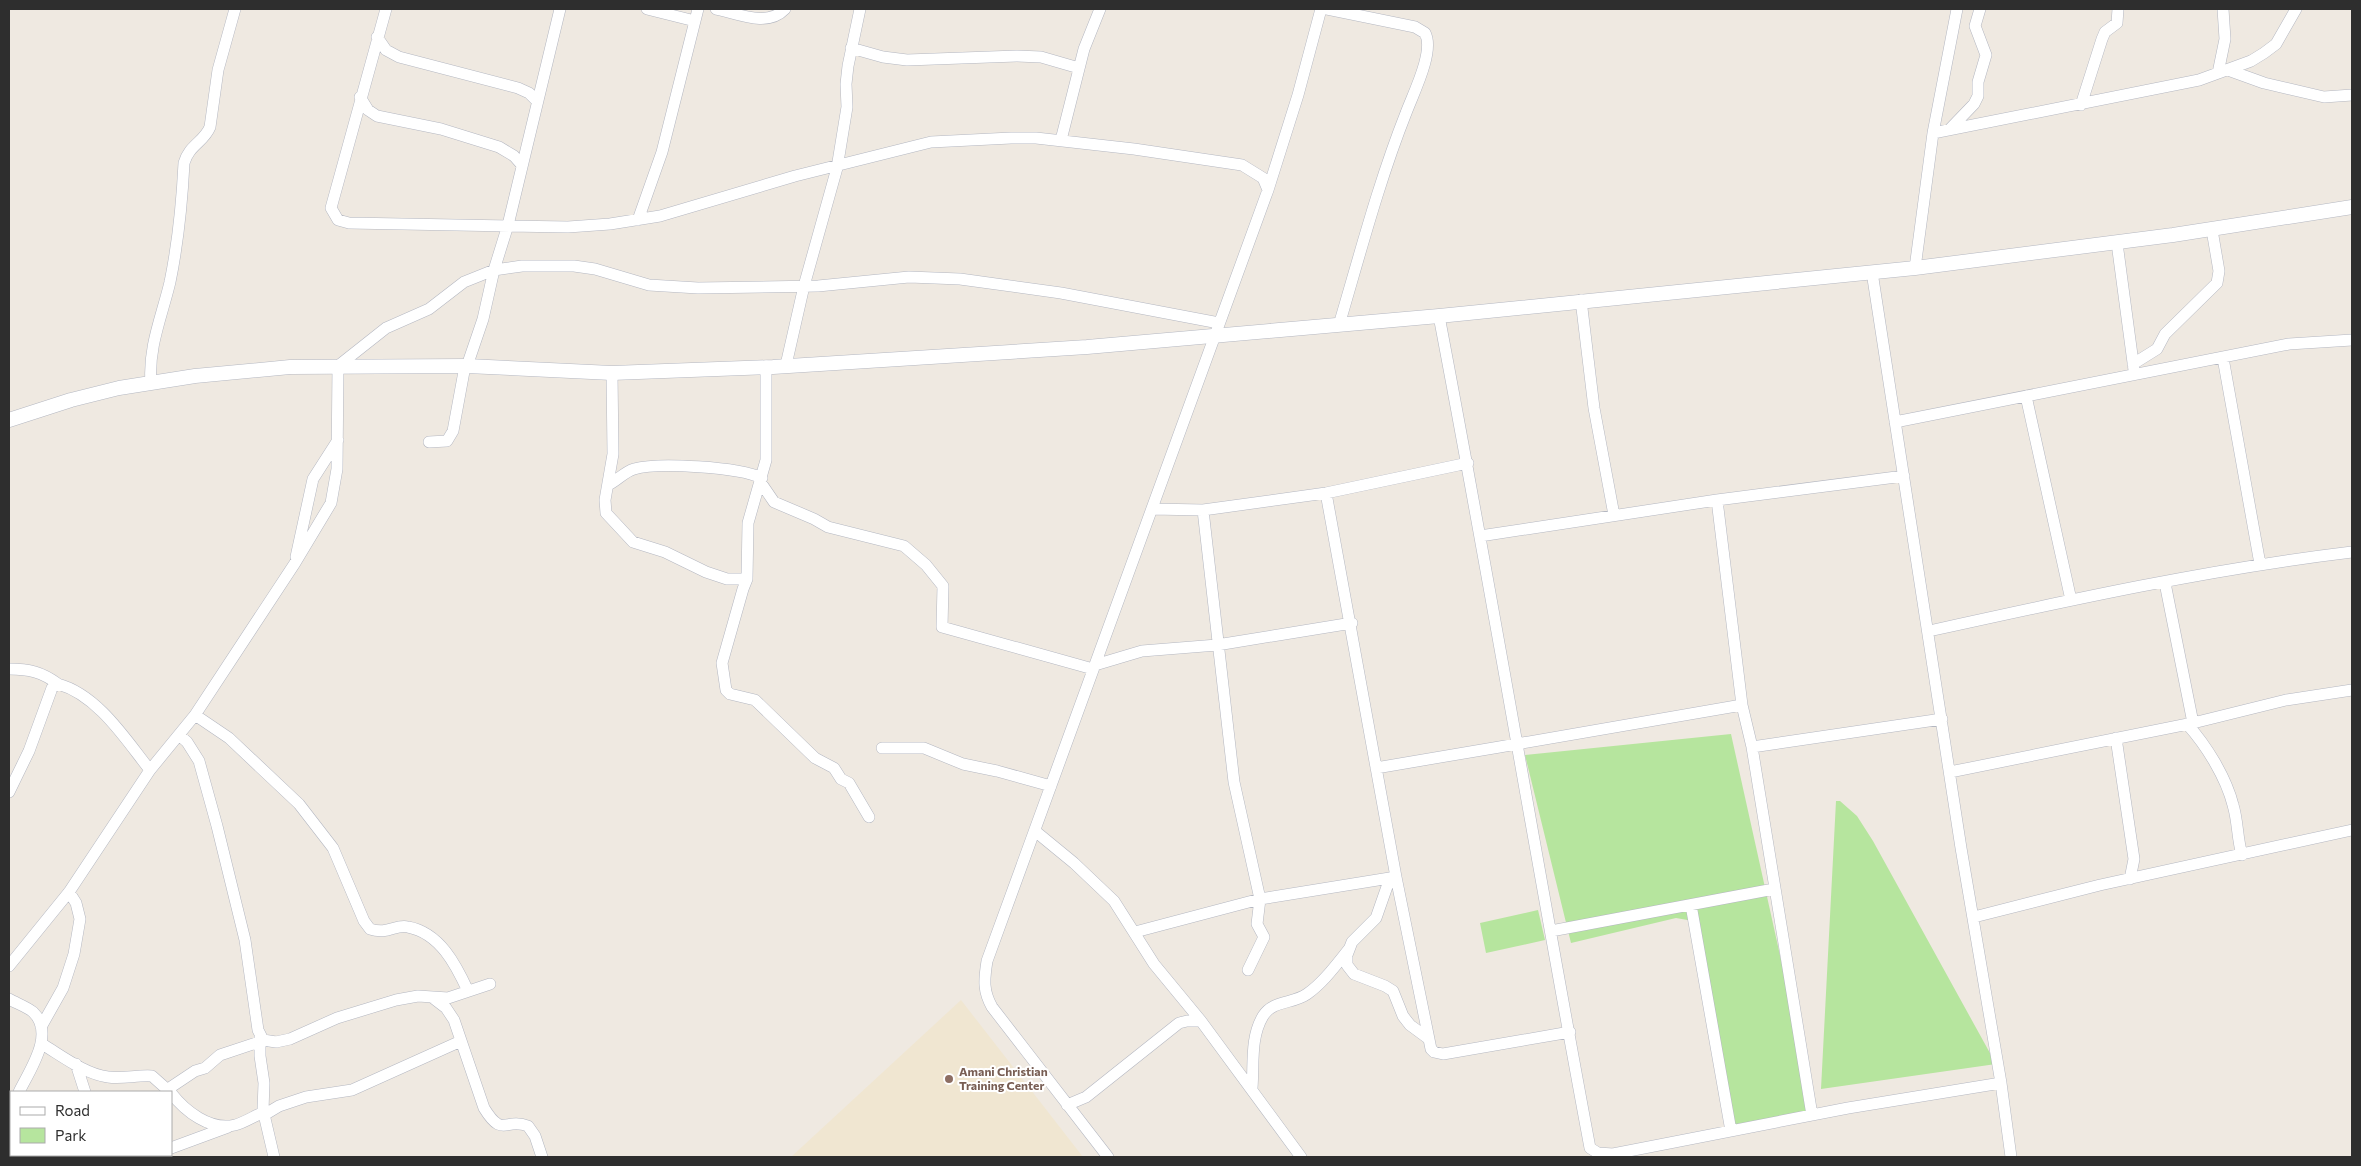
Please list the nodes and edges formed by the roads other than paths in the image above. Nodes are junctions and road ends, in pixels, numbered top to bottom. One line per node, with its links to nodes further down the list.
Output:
1 (235, 9): 52 (street)
2 (386, 9): 17 (street)
3 (560, 9): 23 (street)
4 (647, 9): 16 (street)
5 (715, 9): 6 (street); 16 (street)
6 (785, 9)
7 (860, 9): 18 (street)
8 (1100, 9): 19 (street)
9 (1321, 9): 30 (street)
10 (1327, 9): 42 (street)
11 (1957, 9): 26 (street)
12 (1980, 9): 25 (street)
13 (2118, 9): 24 (street)
14 (2223, 9): 20 (street)
15 (2296, 9): 20 (street)
16 (697, 14): 32 (street)
17 (378, 36): 22 (street); 23 (street)
18 (851, 48): 19 (street); 29 (street)
19 (1079, 68): 27 (street)
20 (2223, 72): 21 (street); 24 (street)
21 (2352, 95)
22 (360, 97): 28 (street); 33 (street)
23 (536, 100): 28 (street)
24 (2081, 105): 25 (street)
25 (1949, 130): 26 (street)
26 (1932, 133): 36 (street)
27 (1061, 140): 29 (street); 30 (street)
28 (521, 164): 33 (street)
29 (836, 168): 32 (street); 39 (street)
30 (1268, 190): 43 (street)
31 (2352, 207): 34 (street)
32 (638, 220): 33 (street)
33 (508, 225): 37 (street)
34 (2212, 230): 35 (street); 50 (street)
35 (2118, 243): 36 (street); 50 (street)
36 (1915, 268): 38 (street)
37 (494, 270): 39 (street); 46 (street); 47 (street)
38 (1872, 272): 40 (street); 55 (street)
39 (804, 286): 43 (street); 49 (street)
40 (1581, 300): 41 (street); 66 (street)
41 (1439, 316): 42 (street); 58 (street)
42 (1339, 325): 43 (street)
43 (1217, 329): 49 (street); 64 (street)
44 (2352, 340): 45 (street)
45 (2223, 358): 50 (street); 70 (street)
46 (338, 366): 47 (street); 52 (street); 56 (street)
47 (466, 366): 51 (street); 57 (street)
48 (766, 366): 49 (street); 51 (street); 60 (street)
49 (786, 366)
50 (2134, 370): 53 (street)
51 (612, 374): 61 (street)
52 (151, 383): 54 (street)
53 (2026, 396): 55 (street); 73 (street)
54 (9, 420)
55 (1895, 422): 59 (street)
56 (338, 440): 69 (street); 69 (street)
57 (429, 442)
58 (1468, 463): 62 (street); 67 (street)
59 (1904, 476): 63 (street); 75 (street)
60 (761, 480): 61 (street); 71 (street); 77 (street)
61 (608, 485): 71 (street)
62 (1326, 493): 65 (street); 74 (street)
63 (1718, 500): 66 (street); 81 (street)
64 (1152, 509): 65 (street); 77 (street)
65 (1203, 510): 76 (street)
66 (1614, 515): 67 (street)
67 (1480, 536): 87 (street)
68 (2352, 552): 70 (street)
69 (295, 563): 82 (street)
70 (2260, 564): 72 (street)
71 (747, 579): 95 (street)
72 (2165, 583): 73 (street); 84 (street)
73 (2071, 600): 75 (street)
74 (1352, 623): 76 (street); 90 (street)
75 (1929, 631): 83 (street)
76 (1217, 645): 77 (street); 103 (street)
77 (1094, 667): 93 (street)
78 (9, 669): 79 (street)
79 (58, 684): 91 (street); 94 (street)
80 (2352, 690): 84 (street)
81 (1742, 705): 87 (street); 88 (street)
82 (195, 715): 85 (street); 112 (street)
83 (1942, 719): 88 (street); 92 (street)
84 (2190, 723): 86 (street); 98 (street)
85 (179, 735): 91 (street); 118 (street)
86 (2116, 738): 92 (street); 100 (street)
87 (1518, 742): 90 (street); 106 (street)
88 (1752, 747): 101 (street)
89 (882, 748): 93 (street)
90 (1376, 768): 99 (street)
91 (150, 770): 102 (street)
92 (1950, 772): 105 (street)
93 (1051, 786): 97 (street)
94 (9, 792)
95 (869, 817)
96 (2352, 830): 98 (street)
97 (1035, 831): 107 (street); 130 (street)
98 (2242, 855): 100 (street)
99 (1393, 878): 103 (street); 108 (street); 119 (street)
100 (2130, 879): 105 (street)
101 (1774, 888): 104 (street); 132 (street)
102 (69, 892): 109 (street); 116 (street)
103 (1260, 899): 107 (street); 110 (street)
104 (1691, 905): 106 (street); 134 (street)
105 (1974, 917): 123 (street)
106 (1551, 930): 117 (street)
107 (1135, 932): 115 (street)
108 (1349, 948): 119 (street); 124 (street)
109 (9, 966)
110 (1248, 970)
111 (490, 984): 112 (street)
112 (468, 991): 113 (street)
113 (431, 997): 118 (street); 120 (street)
114 (9, 999): 116 (street)
115 (1201, 1021): 124 (street); 130 (street)
116 (41, 1027): 121 (street)
117 (1570, 1032): 119 (street); 134 (street)
118 (260, 1039): 128 (street); 131 (street)
119 (1429, 1039)
120 (461, 1041): 131 (street); 137 (street)
121 (42, 1044): 122 (street); 125 (street)
122 (76, 1064): 126 (street); 127 (street)
123 (2002, 1083): 132 (street); 140 (street)
124 (1252, 1088): 139 (street)
125 (20, 1091)
126 (85, 1091)
127 (169, 1091)
128 (171, 1091)
129 (172, 1094): 133 (street)
130 (1067, 1105): 138 (street)
131 (264, 1114): 133 (street); 136 (street)
132 (1812, 1115): 134 (street)
133 (230, 1126): 135 (street)
134 (1731, 1131)
135 (172, 1148)
136 (274, 1157)
137 (542, 1157)
138 (1108, 1157)
139 (1301, 1157)
140 (2011, 1157)

